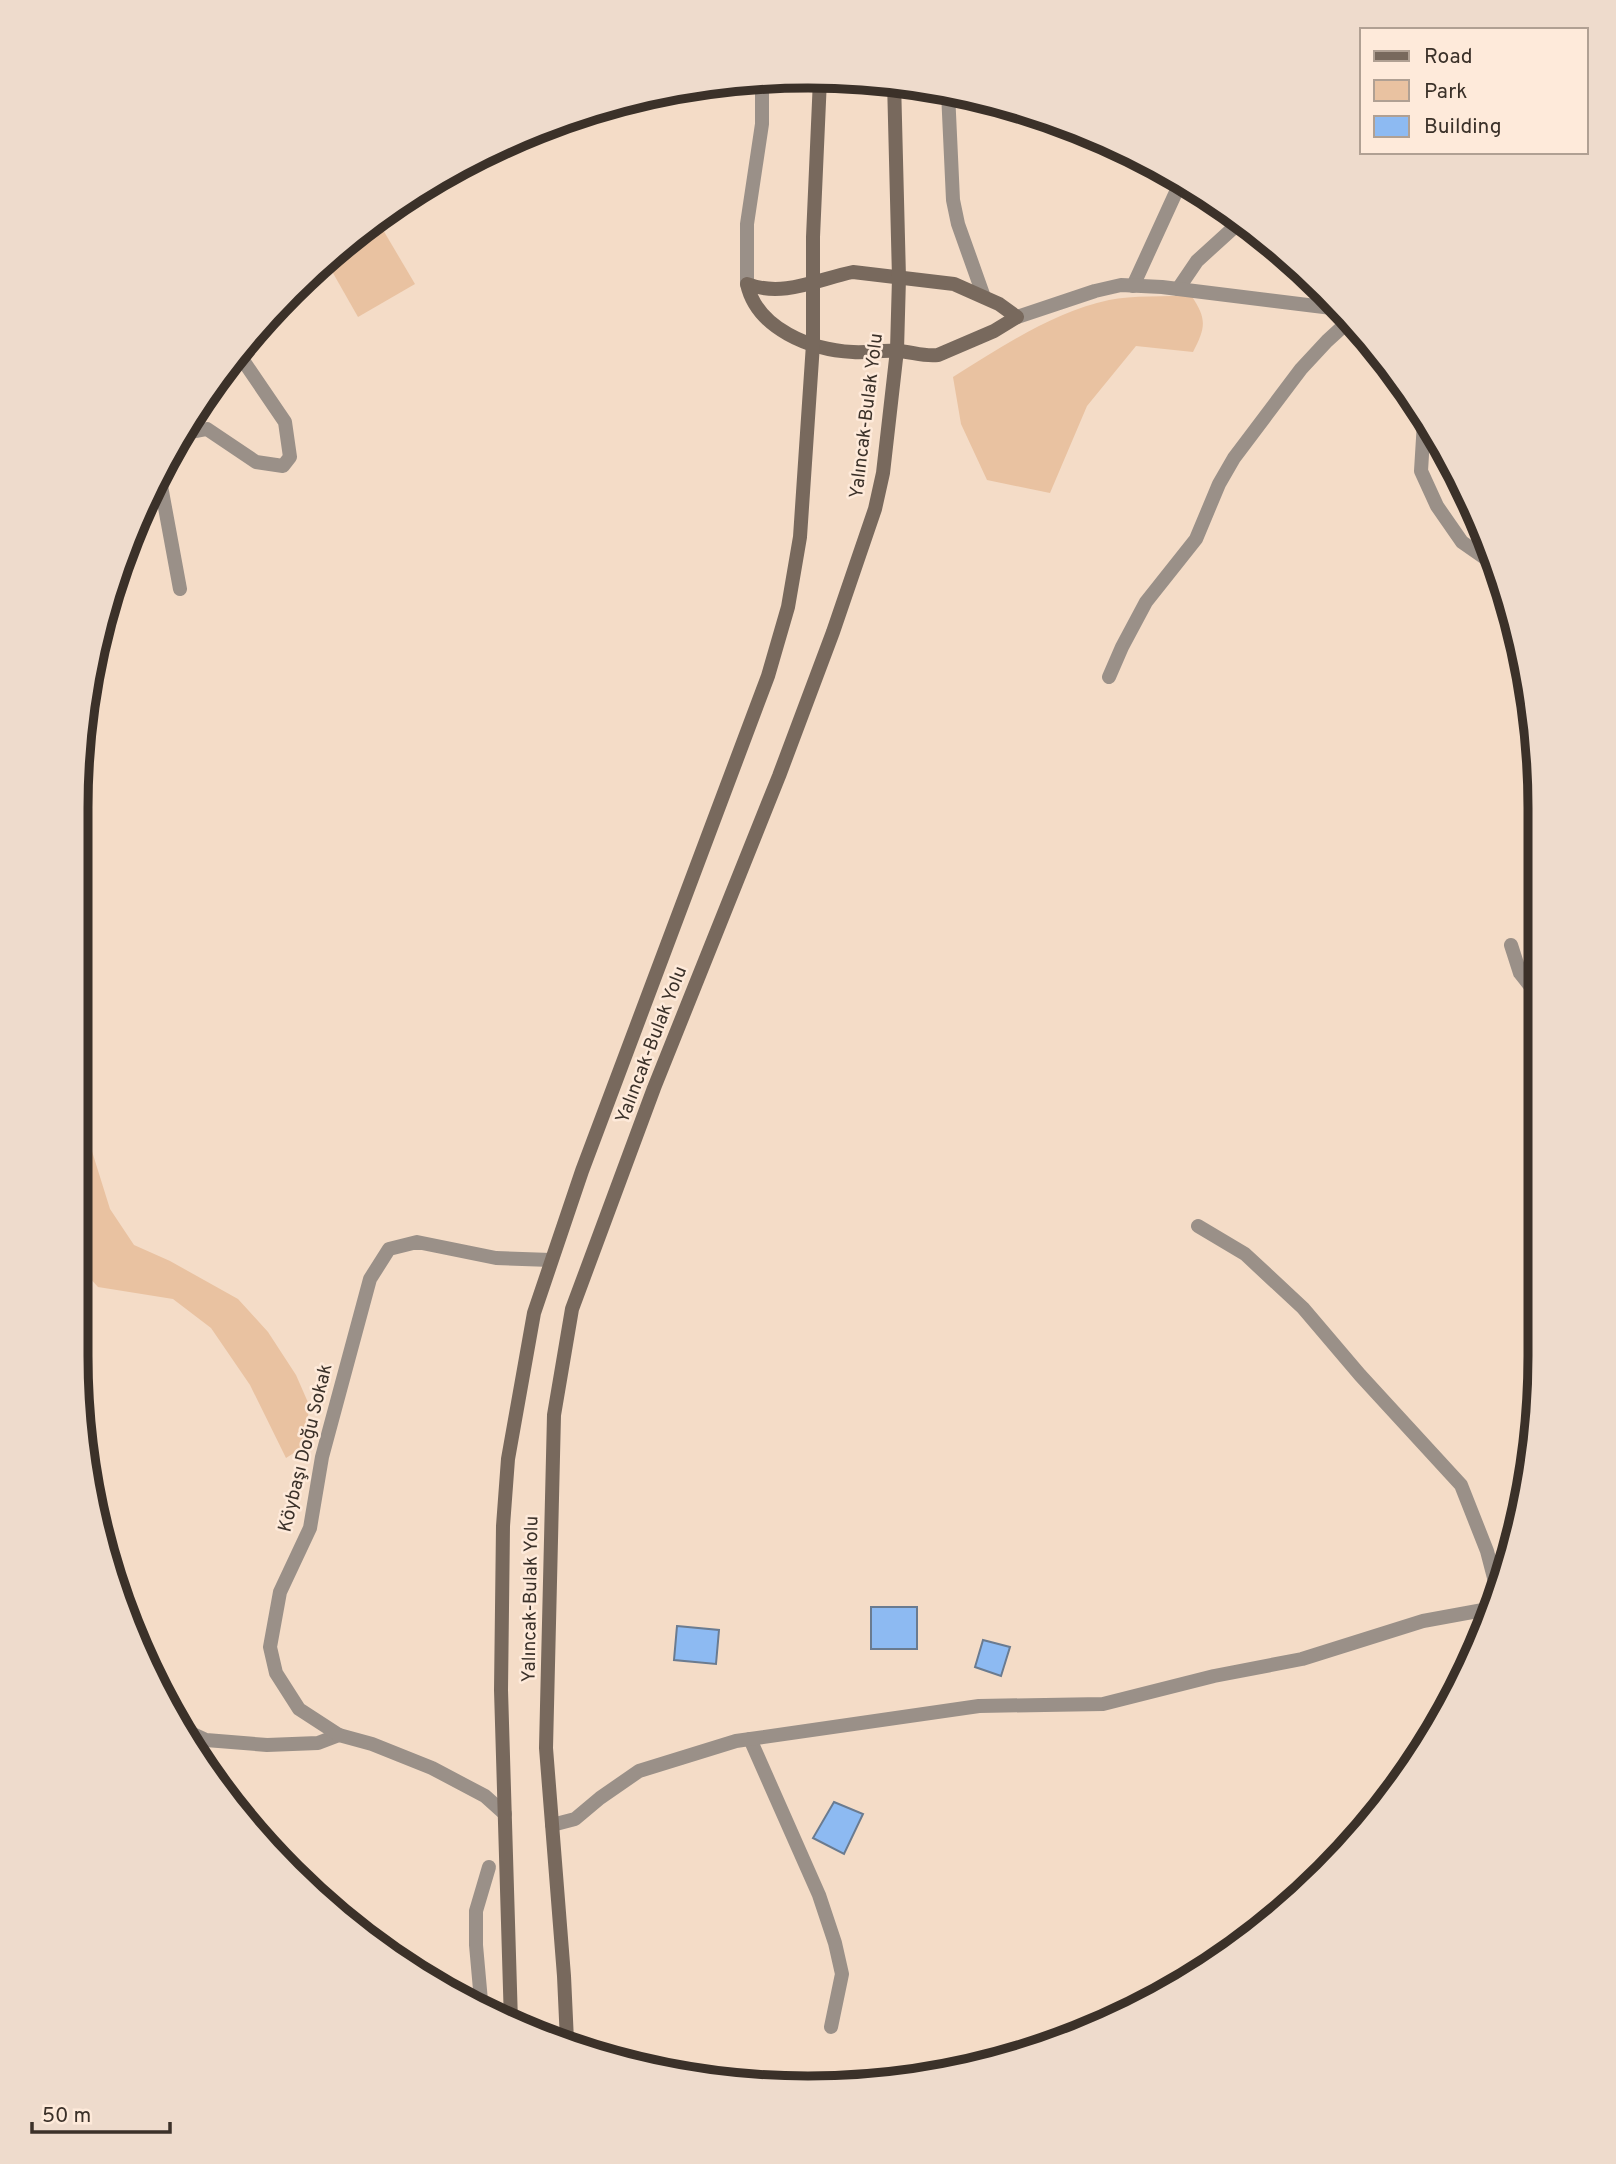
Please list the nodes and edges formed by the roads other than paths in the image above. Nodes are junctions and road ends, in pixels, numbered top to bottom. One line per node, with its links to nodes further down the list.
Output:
1 (820, 88): 9 (main road, Yalıncak-Bulak Yolu)
2 (762, 89): 8 (street)
3 (894, 93): 7 (main road, Yalıncak-Bulak Yolu)
4 (948, 101): 12 (street)
5 (1177, 190): 10 (street)
6 (1234, 227): 11 (street)
7 (899, 278): 9 (main road); 12 (main road); 17 (main road, Yalıncak-Bulak Yolu)
8 (747, 284): 9 (main road); 16 (main road)
9 (813, 284): 16 (main road, Yalıncak-Bulak Yolu)
10 (1133, 286): 11 (street); 14 (street)
11 (1178, 289): 13 (street)
12 (984, 297): 14 (main road)
13 (1325, 307)
14 (1017, 317): 17 (main road)
15 (1343, 326): 24 (street)
16 (813, 344): 17 (main road); 28 (main road, Yalıncak-Bulak Yolu)
17 (897, 350): 35 (main road, Yalıncak-Bulak Yolu)
18 (243, 360): 19 (street)
19 (194, 431)
20 (1423, 434): 22 (street)
21 (162, 490): 23 (street)
22 (1483, 557)
23 (180, 589)
24 (1109, 677)
25 (1511, 945): 26 (street)
26 (1528, 983)
27 (1198, 1226): 29 (street)
28 (551, 1260): 32 (street, Köybaşı Doğu Sokak); 34 (main road, Yalıncak-Bulak Yolu)
29 (1494, 1576)
30 (1482, 1610): 33 (street)
31 (196, 1735): 32 (street)
32 (339, 1735): 34 (street, Köybaşı Doğu Sokak)
33 (750, 1738): 35 (street); 39 (street)
34 (505, 1814): 38 (main road, Yalıncak-Bulak Yolu)
35 (552, 1825): 40 (main road, Yalıncak-Bulak Yolu)
36 (489, 1867): 37 (street)
37 (481, 1998)
38 (511, 2012)
39 (831, 2027)
40 (567, 2035)

